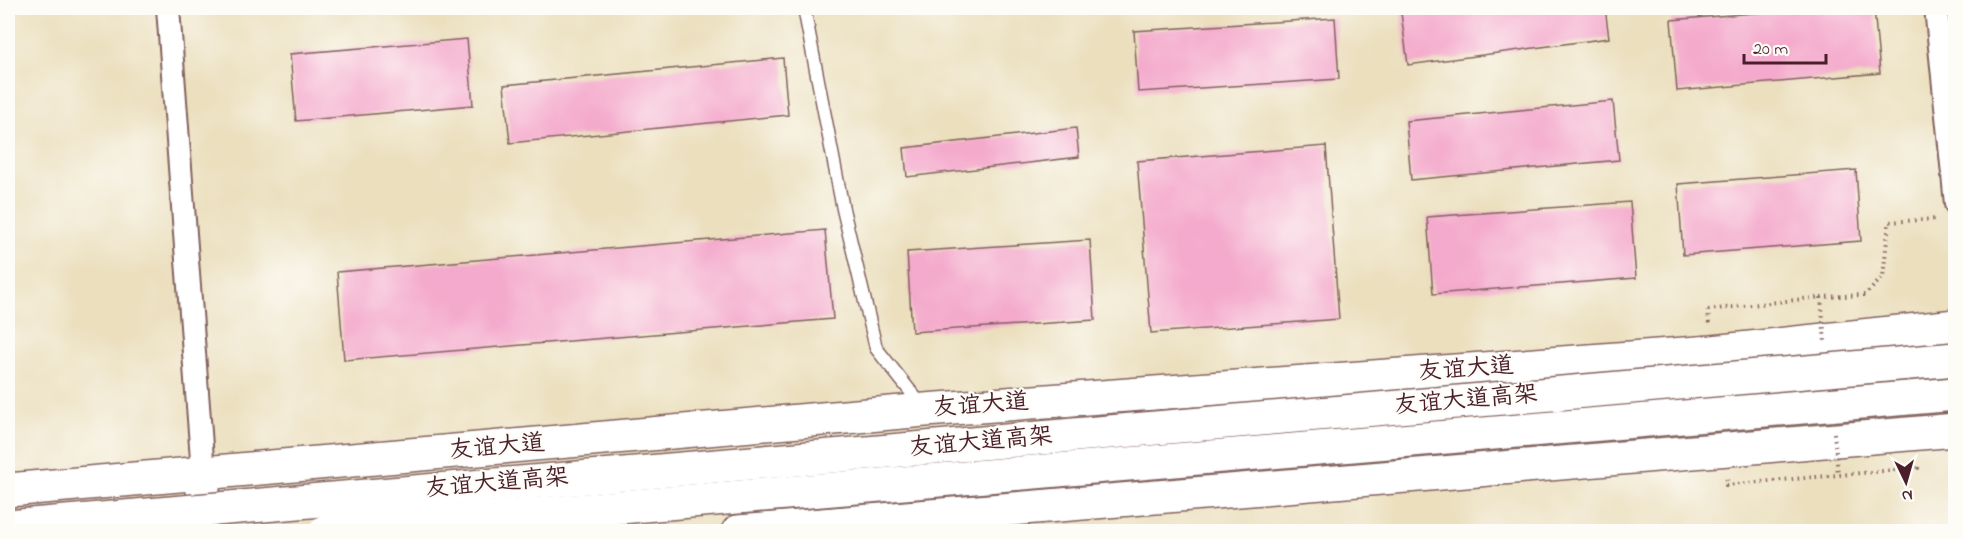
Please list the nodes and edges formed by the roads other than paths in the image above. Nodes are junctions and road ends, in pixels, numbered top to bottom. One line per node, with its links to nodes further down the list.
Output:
1 (168, 8): 10 (street)
2 (804, 8): 8 (lane)
3 (1936, 8): 4 (street)
4 (1950, 211)
5 (1956, 326): 8 (main road, 友谊大道)
6 (1956, 359): 12 (main road, 友谊大道高架, bridge)
7 (1956, 394): 14 (main road, 友谊大道高架, bridge)
8 (925, 410): 10 (main road, 友谊大道)
9 (1956, 430): 15 (main road)
10 (204, 472): 11 (main road, 友谊大道); 13 (main road)
11 (8, 490)
12 (8, 527)
13 (203, 531)
14 (325, 531)
15 (738, 531)

